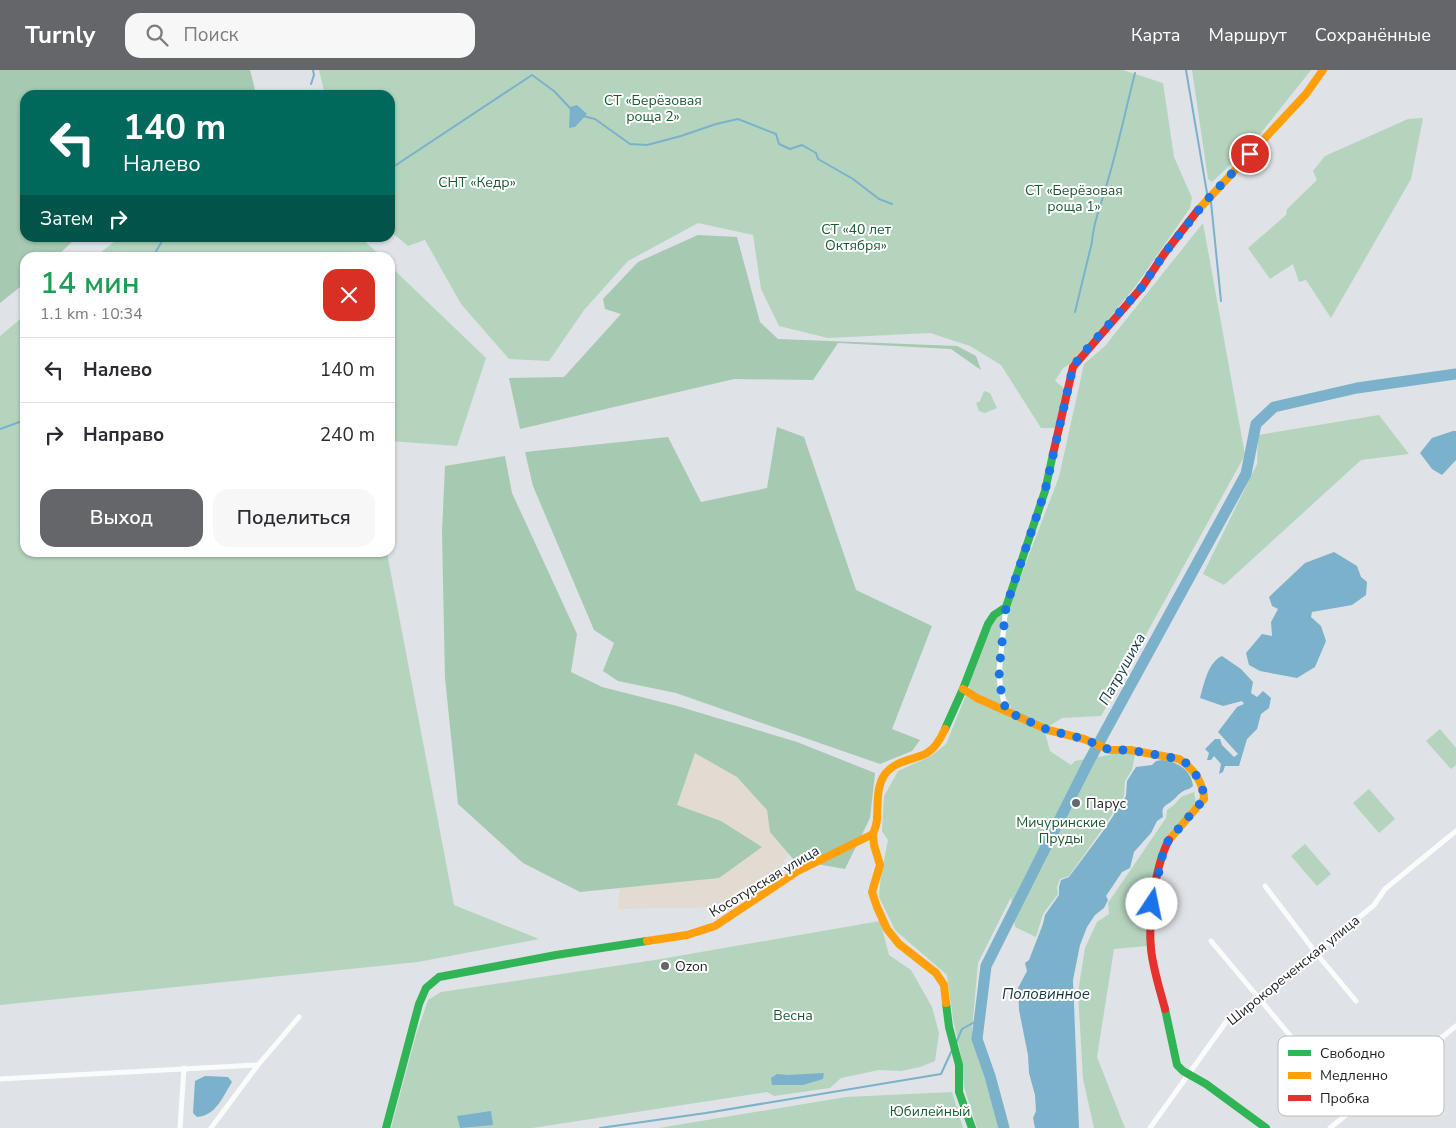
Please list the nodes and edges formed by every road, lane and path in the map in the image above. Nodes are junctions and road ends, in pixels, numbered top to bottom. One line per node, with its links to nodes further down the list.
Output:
1 (1323, 70): 2 (street)
2 (1006, 607): 3 (street); 4 (street)
3 (963, 689): 4 (street); 6 (street)
4 (1006, 711): 18 (street)
5 (1456, 831): 9 (street, Широкореченская улица)
6 (873, 834): 23 (street, Косотурская улица); 24 (street)
7 (1264, 886): 9 (street)
8 (1211, 941): 10 (street)
9 (1316, 953): 10 (street, Широкореченская улица); 11 (street)
10 (1257, 997): 14 (street); 18 (street, Широкореченская улица)
11 (1356, 1000)
12 (299, 1017): 16 (street)
13 (1456, 1026): 15 (street)
14 (1290, 1036)
15 (1444, 1036)
16 (258, 1065): 17 (street); 22 (street)
17 (184, 1068): 19 (street); 21 (street)
18 (1187, 1074): 25 (street, Широкореченская улица); 26 (street)
19 (0, 1079)
20 (1345, 1116): 27 (street)
21 (180, 1128)
22 (211, 1128)
23 (386, 1128)
24 (972, 1128)
25 (1150, 1128)
26 (1266, 1128)
27 (1330, 1128)

